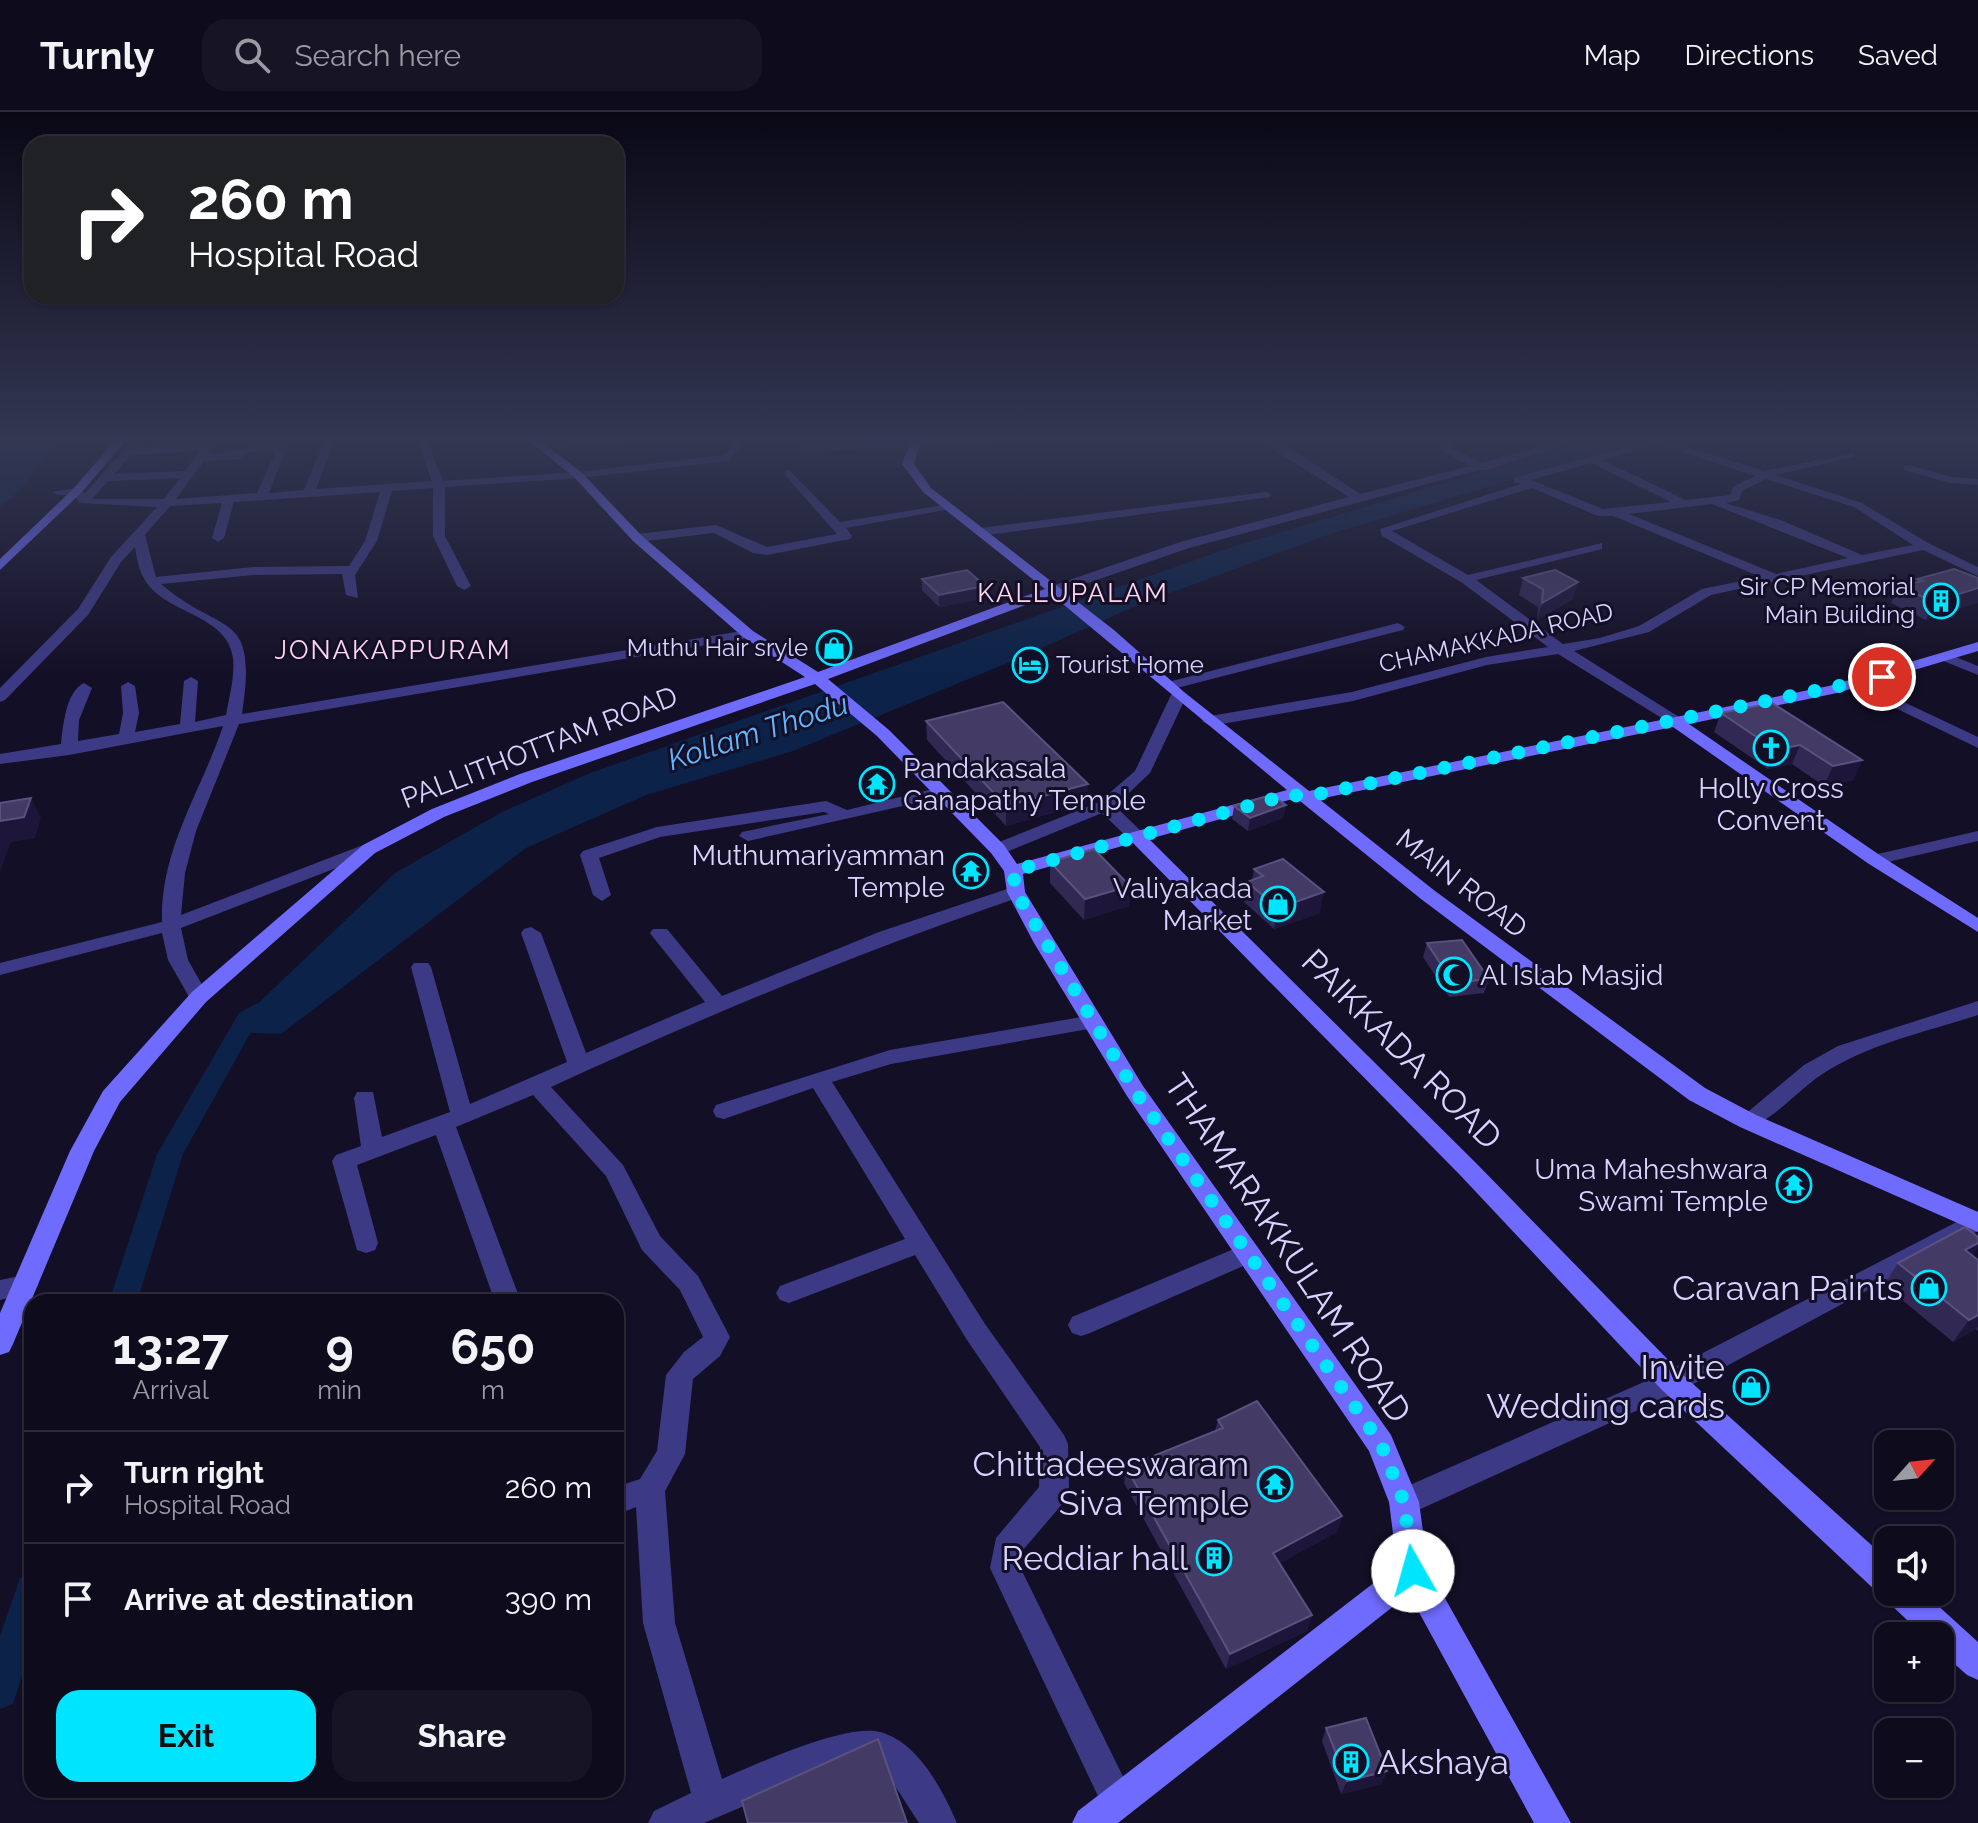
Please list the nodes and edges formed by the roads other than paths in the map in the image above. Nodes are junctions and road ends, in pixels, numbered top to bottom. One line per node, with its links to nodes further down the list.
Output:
1 (33, 517): 24 (street)
2 (57, 517): 26 (street)
3 (155, 517): 19 (street)
4 (224, 517): 20 (street)
5 (378, 517): 27 (street)
6 (439, 517): 32 (street)
7 (617, 517): 21 (street, THAMARAKKULAM ROAD)
8 (830, 517): 17 (street)
9 (895, 517): 17 (street)
10 (961, 517): 18 (street)
11 (1097, 517): 18 (street)
12 (1283, 517): 33 (street)
13 (1426, 517): 30 (street)
14 (1626, 517): 29 (street)
15 (1758, 517): 25 (street)
16 (1877, 517): 23 (street)
17 (838, 526): 21 (street)
18 (980, 532): 33 (street)
19 (139, 535): 31 (street); 47 (street)
20 (218, 538)
21 (637, 538): 36 (street, THAMARAKKULAM ROAD)
22 (1598, 546): 30 (street)
23 (1924, 546): 25 (street, CHAMAKKADA ROAD); 28 (street)
24 (0, 549)
25 (1860, 559): 29 (street, CHAMAKKADA ROAD)
26 (0, 566)
27 (353, 570): 31 (street); 34 (street)
28 (1978, 572)
29 (1775, 578): 38 (street, CHAMAKKADA ROAD)
30 (1466, 579): 38 (street)
31 (153, 581): 48 (street)
32 (464, 586)
33 (1059, 593): 42 (street, PALLITHOTTAM ROAD); 46 (street, MAIN ROAD)
34 (353, 595)
35 (1398, 627): 46 (street)
36 (748, 634): 42 (street, THAMARAKKULAM ROAD); 48 (street)
37 (1978, 646): 39 (street)
38 (1559, 648): 49 (street); 50 (street, CHAMAKKADA ROAD)
39 (1946, 657): 40 (street); 43 (street)
40 (1978, 671)
41 (191, 681): 51 (street)
42 (821, 681): 56 (street, THAMARAKKULAM ROAD); 63 (street, PALLITHOTTAM ROAD)
43 (1857, 684): 49 (street); 53 (street)
44 (128, 686): 52 (street)
45 (84, 688): 54 (street)
46 (1174, 690): 50 (street, MAIN ROAD); 58 (street)
47 (0, 697)
48 (236, 720): 51 (street); 67 (street)
49 (1673, 720): 57 (street); 64 (street)
50 (1210, 721): 57 (street, MAIN ROAD)
51 (187, 730): 52 (street)
52 (126, 739): 54 (street)
53 (1978, 743)
54 (69, 750): 55 (street)
55 (0, 759)
56 (941, 792): 59 (street); 65 (street, THAMARAKKULAM ROAD)
57 (1309, 796): 62 (street); 83 (street, MAIN ROAD)
58 (1105, 806): 62 (street); 65 (street)
59 (845, 816): 60 (street); 66 (street)
60 (748, 836)
61 (1978, 836): 64 (street)
62 (1137, 837): 65 (street); 94 (street, PAIKKADA ROAD)
63 (369, 849): 67 (street); 73 (street, PALLITHOTTAM ROAD)
64 (1875, 860): 68 (street)
65 (1009, 871): 74 (street); 76 (street, THAMARAKKULAM ROAD)
66 (602, 895)
67 (171, 925): 72 (street); 73 (street)
68 (1978, 926)
69 (531, 933): 77 (street)
70 (660, 933): 74 (street)
71 (421, 967): 82 (street)
72 (0, 969)
73 (199, 997): 89 (street, PALLITHOTTAM ROAD)
74 (718, 1005): 77 (street)
75 (1978, 1008): 83 (street)
76 (1093, 1022): 78 (street); 88 (street, THAMARAKKULAM ROAD)
77 (579, 1064): 79 (street)
78 (818, 1078): 81 (street); 86 (street)
79 (537, 1086): 82 (street); 95 (street)
80 (365, 1098): 84 (street)
81 (724, 1111)
82 (453, 1120): 84 (street); 91 (street)
83 (1748, 1121): 85 (street, MAIN ROAD)
84 (373, 1151): 87 (street)
85 (1977, 1222): 94 (street)
86 (923, 1242): 90 (street); 103 (street)
87 (366, 1243)
88 (1248, 1253): 92 (street); 97 (street, THAMARAKKULAM ROAD)
89 (12, 1287): 93 (street, PALLITHOTTAM ROAD)
90 (789, 1293)
91 (506, 1294)
92 (1081, 1325)
93 (0, 1344)
94 (1672, 1382): 97 (street); 98 (street, PAIKKADA ROAD)
95 (650, 1489): 96 (street); 102 (street)
96 (624, 1498)
97 (1404, 1502): 99 (street, THAMARAKKULAM ROAD)
98 (1874, 1568)
99 (1413, 1571): 103 (street); 107 (street)
100 (1915, 1606): 101 (street)
101 (1978, 1664)
102 (711, 1800): 104 (street); 105 (street)
103 (1118, 1801): 106 (street)
104 (666, 1823)
105 (939, 1823)
106 (1090, 1823)
107 (1553, 1823)

